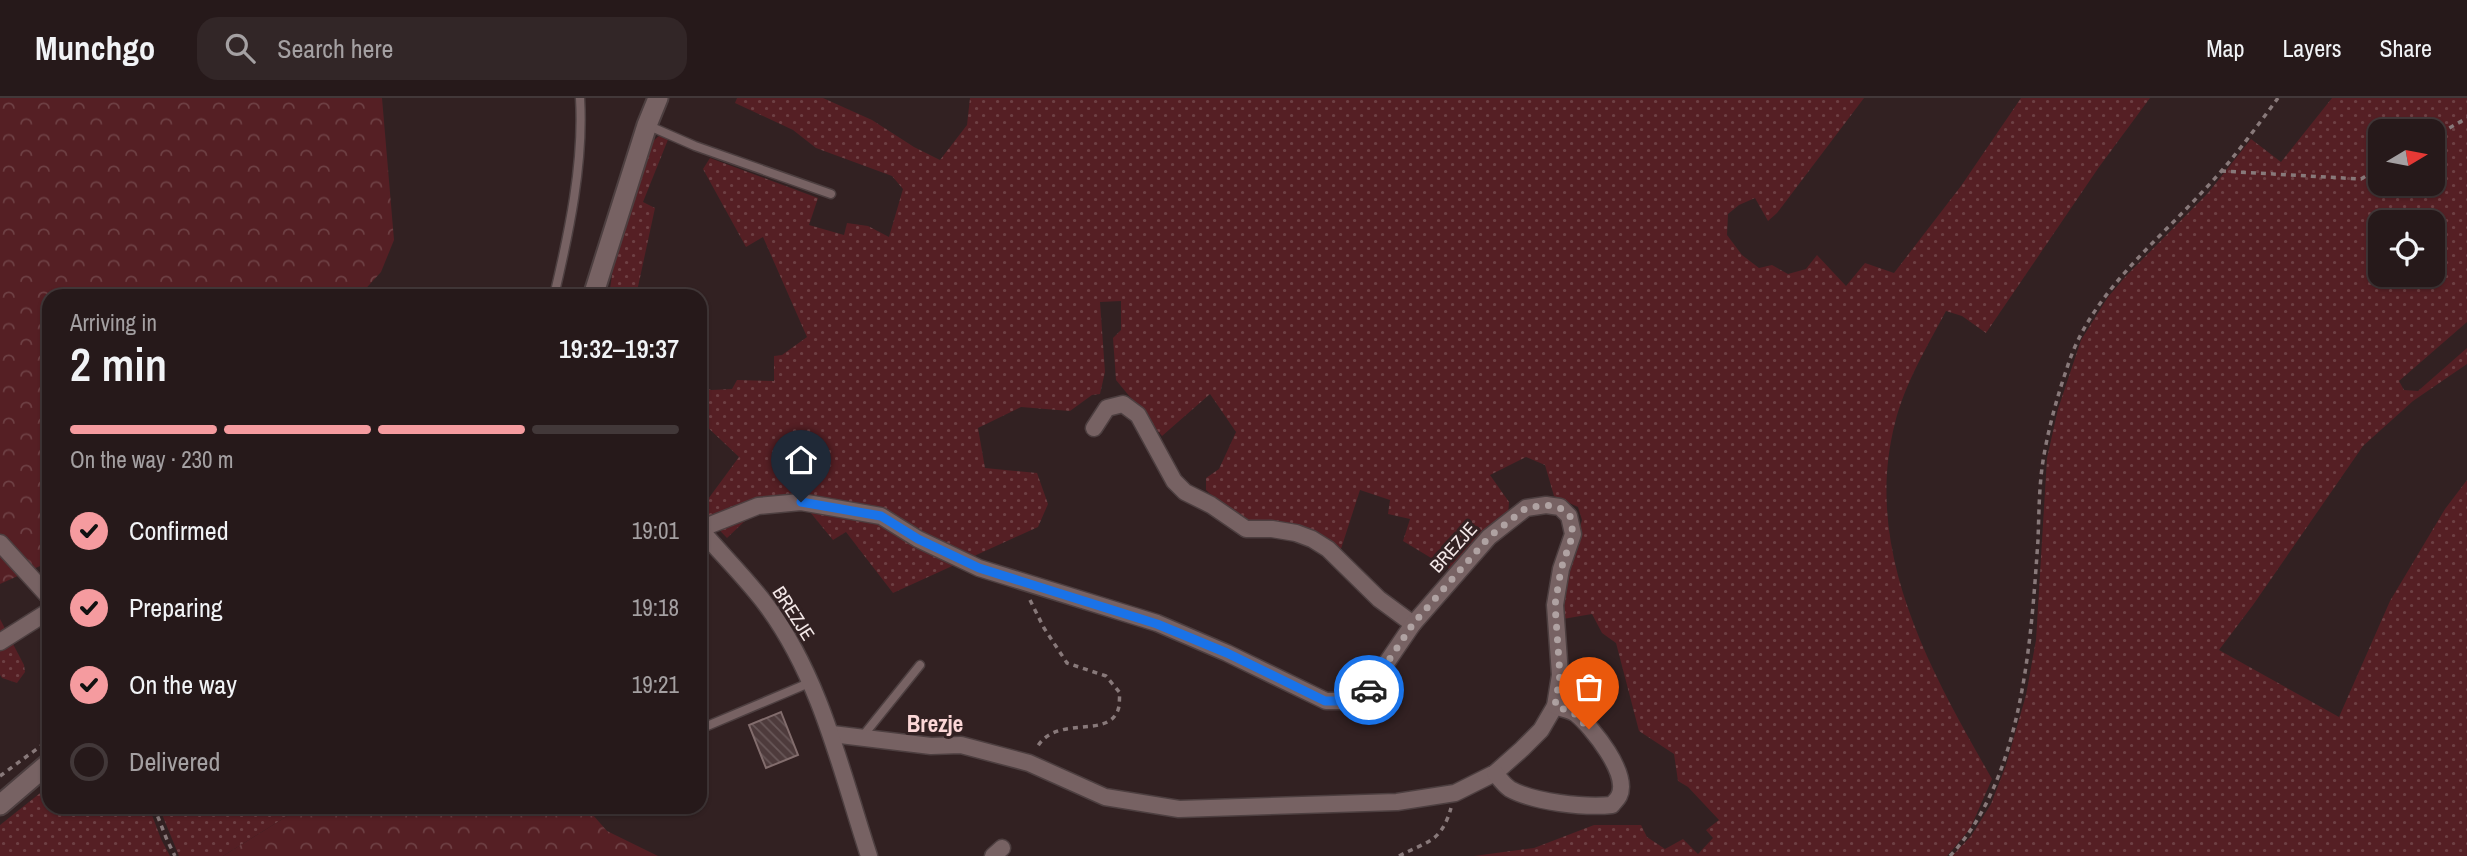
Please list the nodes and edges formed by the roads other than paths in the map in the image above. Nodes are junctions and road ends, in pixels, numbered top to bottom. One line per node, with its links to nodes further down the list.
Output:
1 (580, 98): 5 (lane)
2 (658, 98): 3 (street)
3 (647, 125): 4 (lane); 6 (street)
4 (831, 194)
5 (556, 289)
6 (595, 289)
7 (1094, 428): 13 (street)
8 (707, 526): 13 (street, BREZJE)
9 (707, 537): 16 (street, BREZJE)
10 (0, 543): 11 (street)
11 (42, 589)
12 (42, 615): 14 (street)
13 (1413, 624): 17 (street, BREZJE)
14 (0, 642)
15 (920, 665): 20 (lane)
16 (809, 682): 18 (lane); 19 (street, BREZJE)
17 (1555, 706): 22 (street, BREZJE); 22 (street)
18 (707, 726)
19 (832, 734): 20 (street, BREZJE); 24 (street, BREZJE)
20 (862, 737): 22 (street, BREZJE)
21 (42, 769): 23 (street)
22 (1495, 773)
23 (0, 805)
24 (870, 856)

